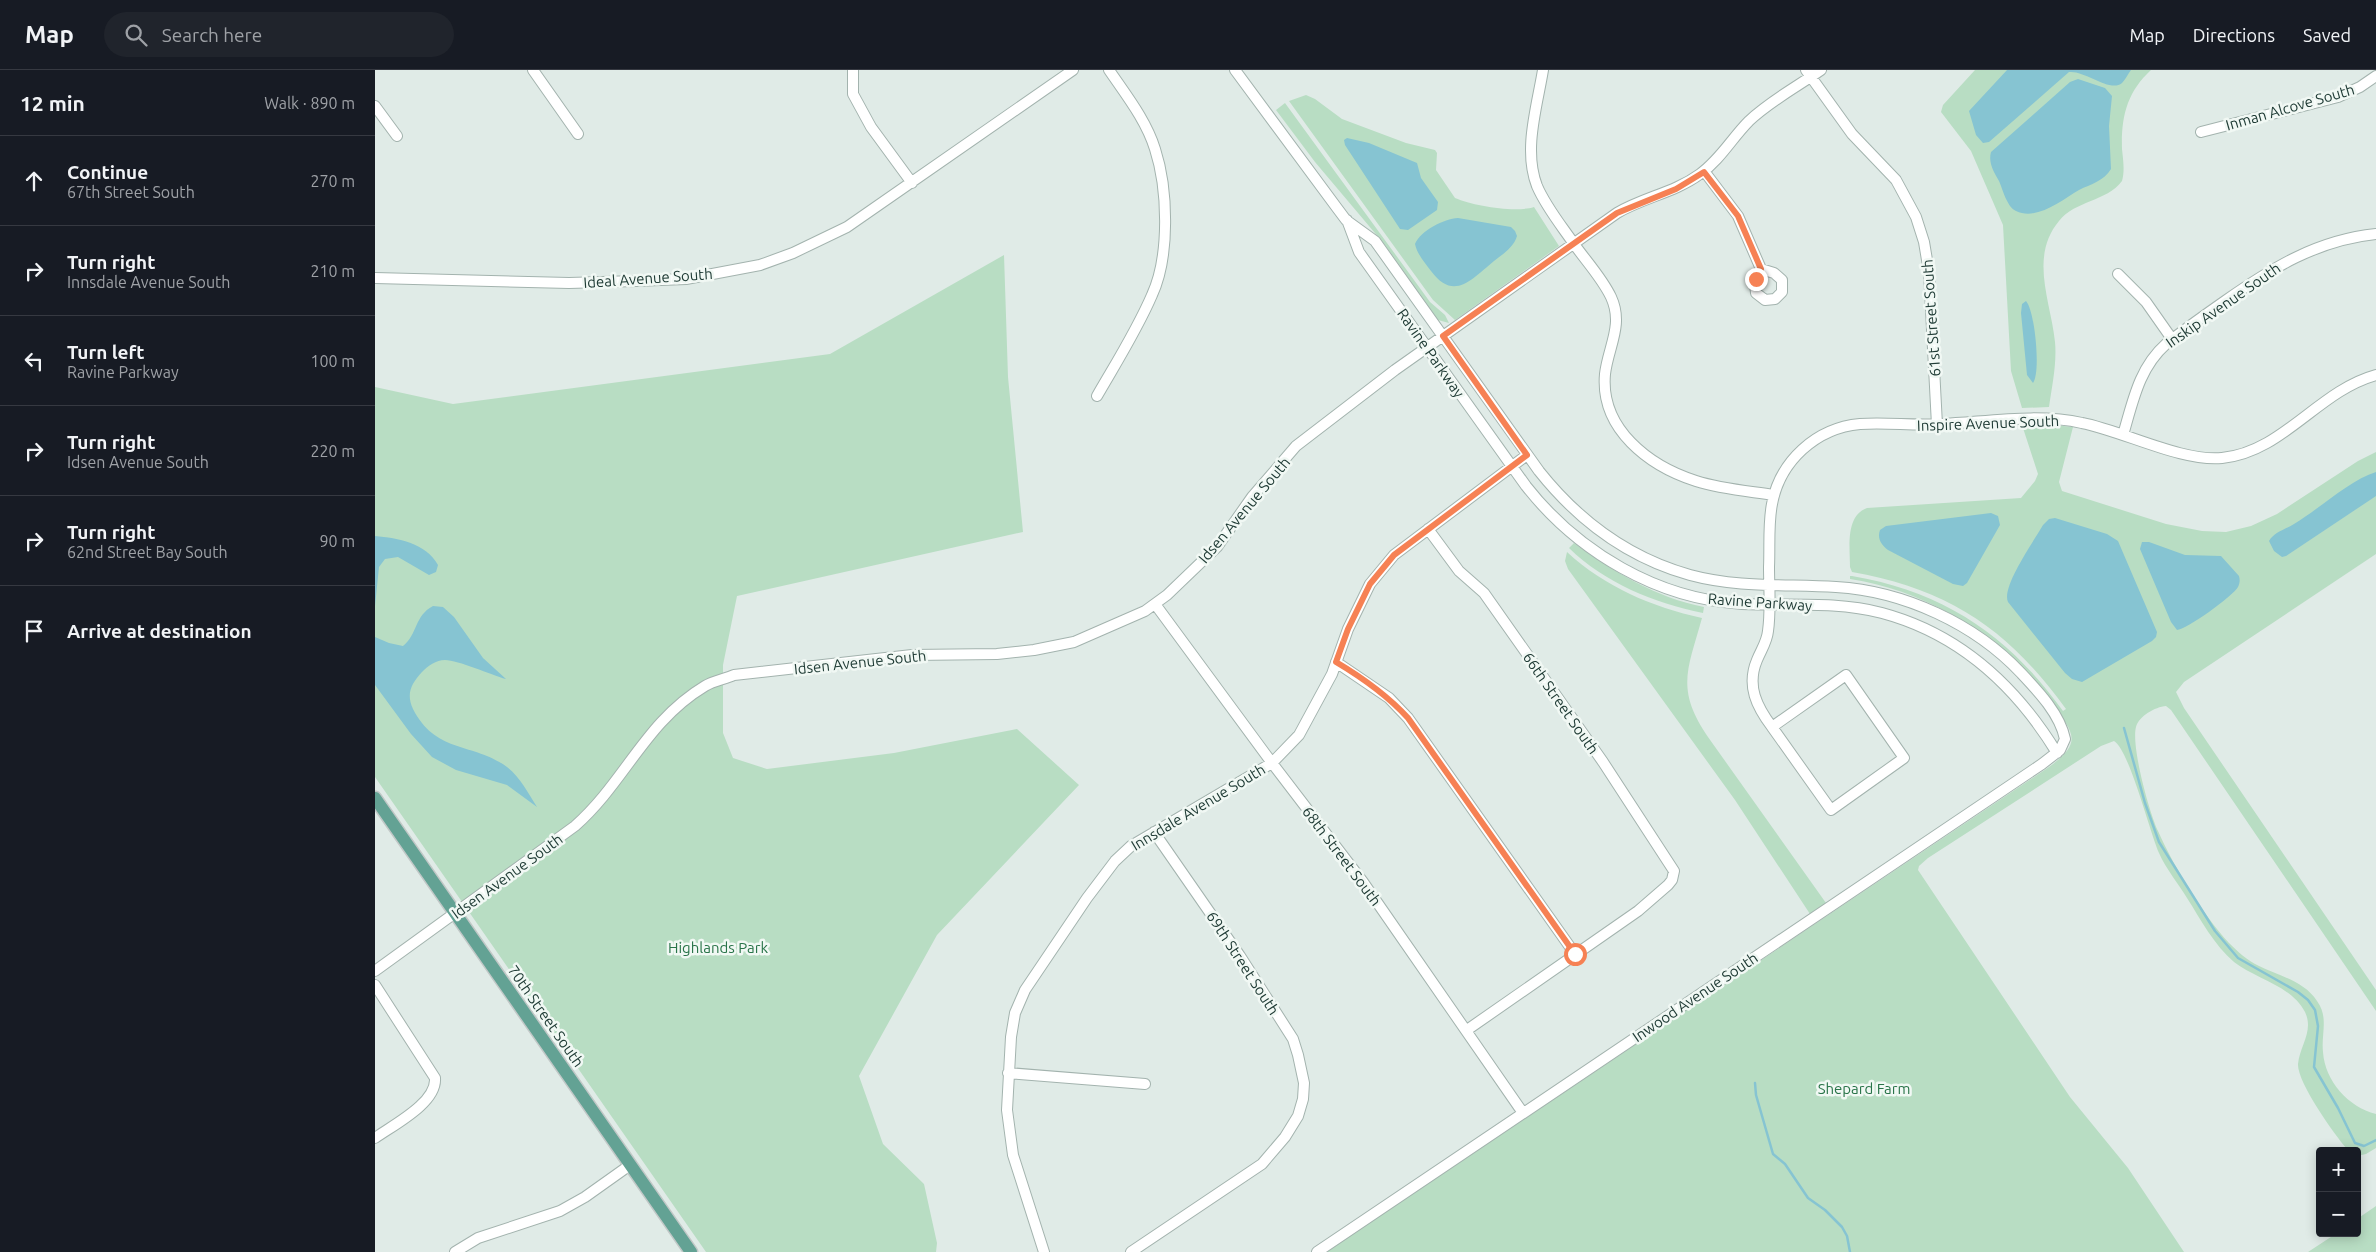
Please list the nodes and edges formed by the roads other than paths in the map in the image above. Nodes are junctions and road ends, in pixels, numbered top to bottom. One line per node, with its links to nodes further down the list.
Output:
1 (533, 70): 12 (street)
2 (853, 70): 15 (street)
3 (1073, 70): 15 (street, Ideal Avenue South)
4 (1109, 70): 26 (street)
5 (1235, 70): 16 (street, Ravine Parkway)
6 (1543, 70): 18 (street)
7 (1821, 70): 8 (street, Idsen Avenue South)
8 (1809, 74): 14 (street, Idsen Avenue South); 27 (street, 61st Street South)
9 (2376, 76): 11 (street, Inman Alcove South)
10 (375, 106): 13 (street)
11 (2201, 132)
12 (579, 134)
13 (397, 136)
14 (1704, 172): 18 (street, Idsen Avenue South); 19 (street)
15 (911, 183): 21 (street, Ideal Avenue South)
16 (1347, 220): 22 (street, Ravine Parkway); 24 (street, Ravine Parkway)
17 (2376, 234): 23 (street, Inskip Avenue South)
18 (1574, 243): 22 (street, Idsen Avenue South); 31 (street)
19 (1761, 269)
20 (2118, 274): 23 (street)
21 (375, 278)
22 (1443, 336): 24 (street, Idsen Avenue South); 29 (street, Ravine Parkway)
23 (2172, 338): 28 (street, Inskip Avenue South)
24 (1427, 347): 30 (street, Ravine Parkway); 34 (street, Idsen Avenue South)
25 (2376, 375): 28 (street, Inspire Avenue South)
26 (1097, 396)
27 (1937, 425): 28 (street, Inspire Avenue South); 31 (street, Inspire Avenue South)
28 (2123, 435)
29 (1527, 455): 30 (street, Innsdale Avenue South); 33 (street, Ravine Parkway)
30 (1511, 466): 32 (street, Innsdale Avenue South); 35 (street, Ravine Parkway)
31 (1774, 495): 33 (street, Inspire Avenue South)
32 (1428, 528): 36 (street, Innsdale Avenue South); 43 (street, 66th Street South)
33 (1769, 586): 35 (street, Inspire Avenue South); 38 (street, Ravine Parkway)
34 (1155, 604): 39 (street, 68th Street South); 42 (street, Idsen Avenue South)
35 (1769, 604): 37 (street, Inspire Avenue South); 38 (street, Ravine Parkway)
36 (1336, 662): 39 (street, Innsdale Avenue South); 43 (street)
37 (1772, 727): 37 (street, Inspire Avenue South)
38 (2057, 753): 49 (street, Inwood Avenue South)
39 (1272, 763): 41 (street, Innsdale Avenue South); 46 (street, 68th Street South)
40 (375, 798): 42 (main road, 70th Street South)
41 (1154, 832): 47 (street, Innsdale Avenue South); 55 (street, 69th Street South)
42 (455, 913): 44 (street, Idsen Avenue South); 51 (main road, 70th Street South)
43 (1575, 954): 46 (street)
44 (375, 971)
45 (375, 985): 50 (street)
46 (1467, 1030): 49 (street, 68th Street South)
47 (1008, 1073): 48 (street); 54 (street, Innsdale Avenue South)
48 (1145, 1084)
49 (1523, 1113): 56 (street, Inwood Avenue South)
50 (375, 1138)
51 (630, 1165): 52 (street); 53 (main road, 70th Street South)
52 (455, 1252)
53 (691, 1252)
54 (1043, 1252)
55 (1131, 1252)
56 (1317, 1252)

